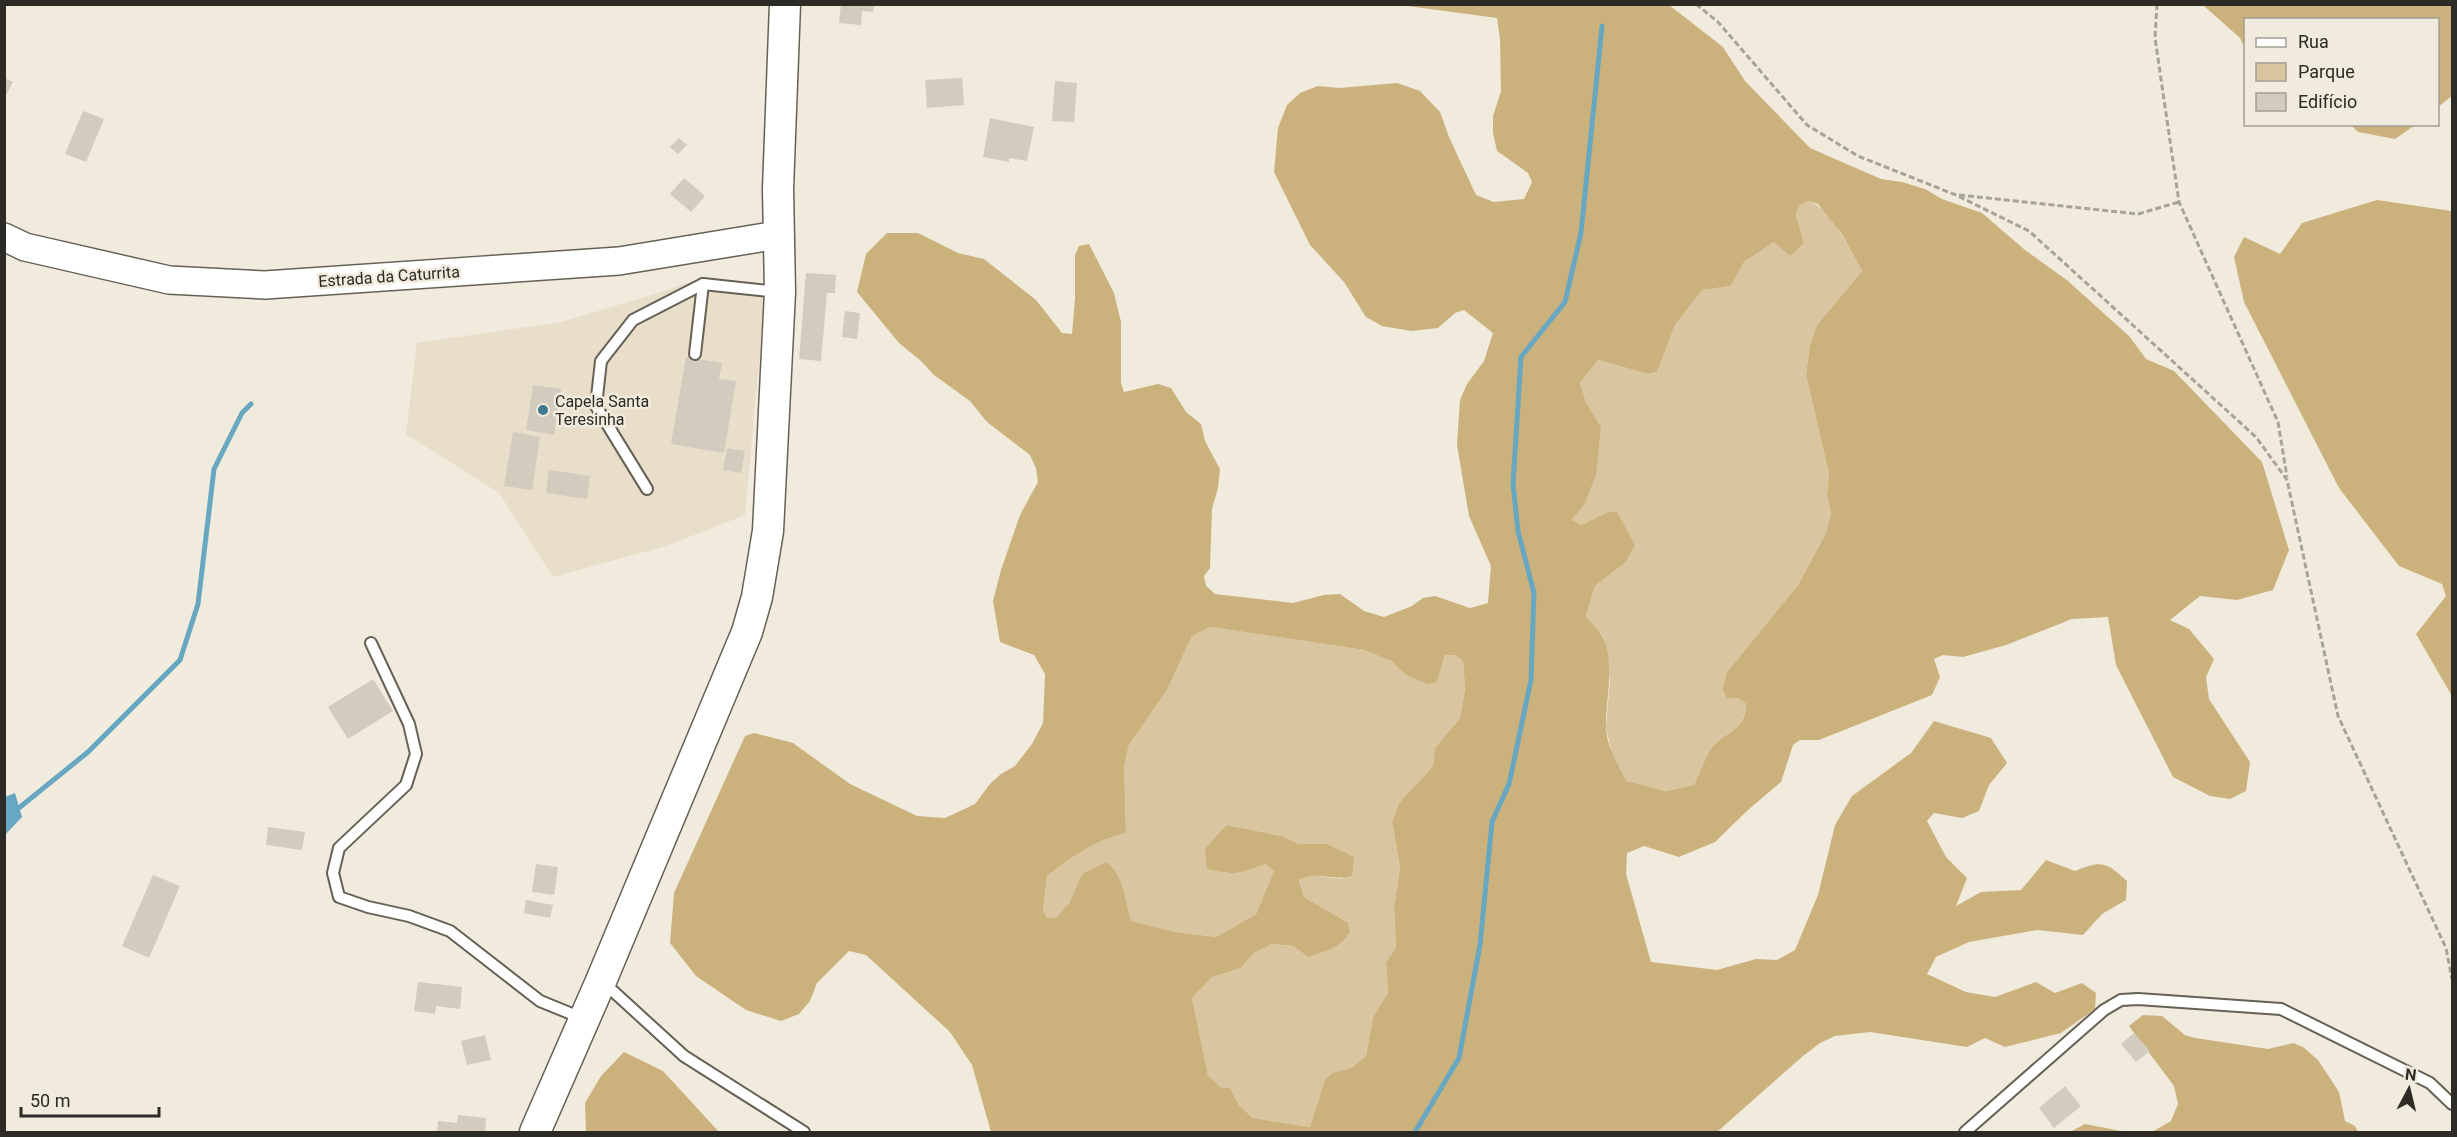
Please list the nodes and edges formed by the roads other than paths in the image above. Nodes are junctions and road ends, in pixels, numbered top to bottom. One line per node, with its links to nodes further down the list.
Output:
1 (785, 4): 2 (main road)
2 (778, 235): 3 (street, Estrada da Caturrita); 5 (main road)
3 (4, 237)
4 (703, 284): 5 (lane); 6 (lane); 7 (lane)
5 (780, 292): 9 (main road)
6 (695, 354)
7 (647, 489)
8 (371, 643): 10 (lane)
9 (601, 981): 10 (main road); 13 (lane)
10 (584, 1019): 12 (main road)
11 (2452, 1104): 14 (lane)
12 (535, 1132)
13 (804, 1132)
14 (1965, 1132)

